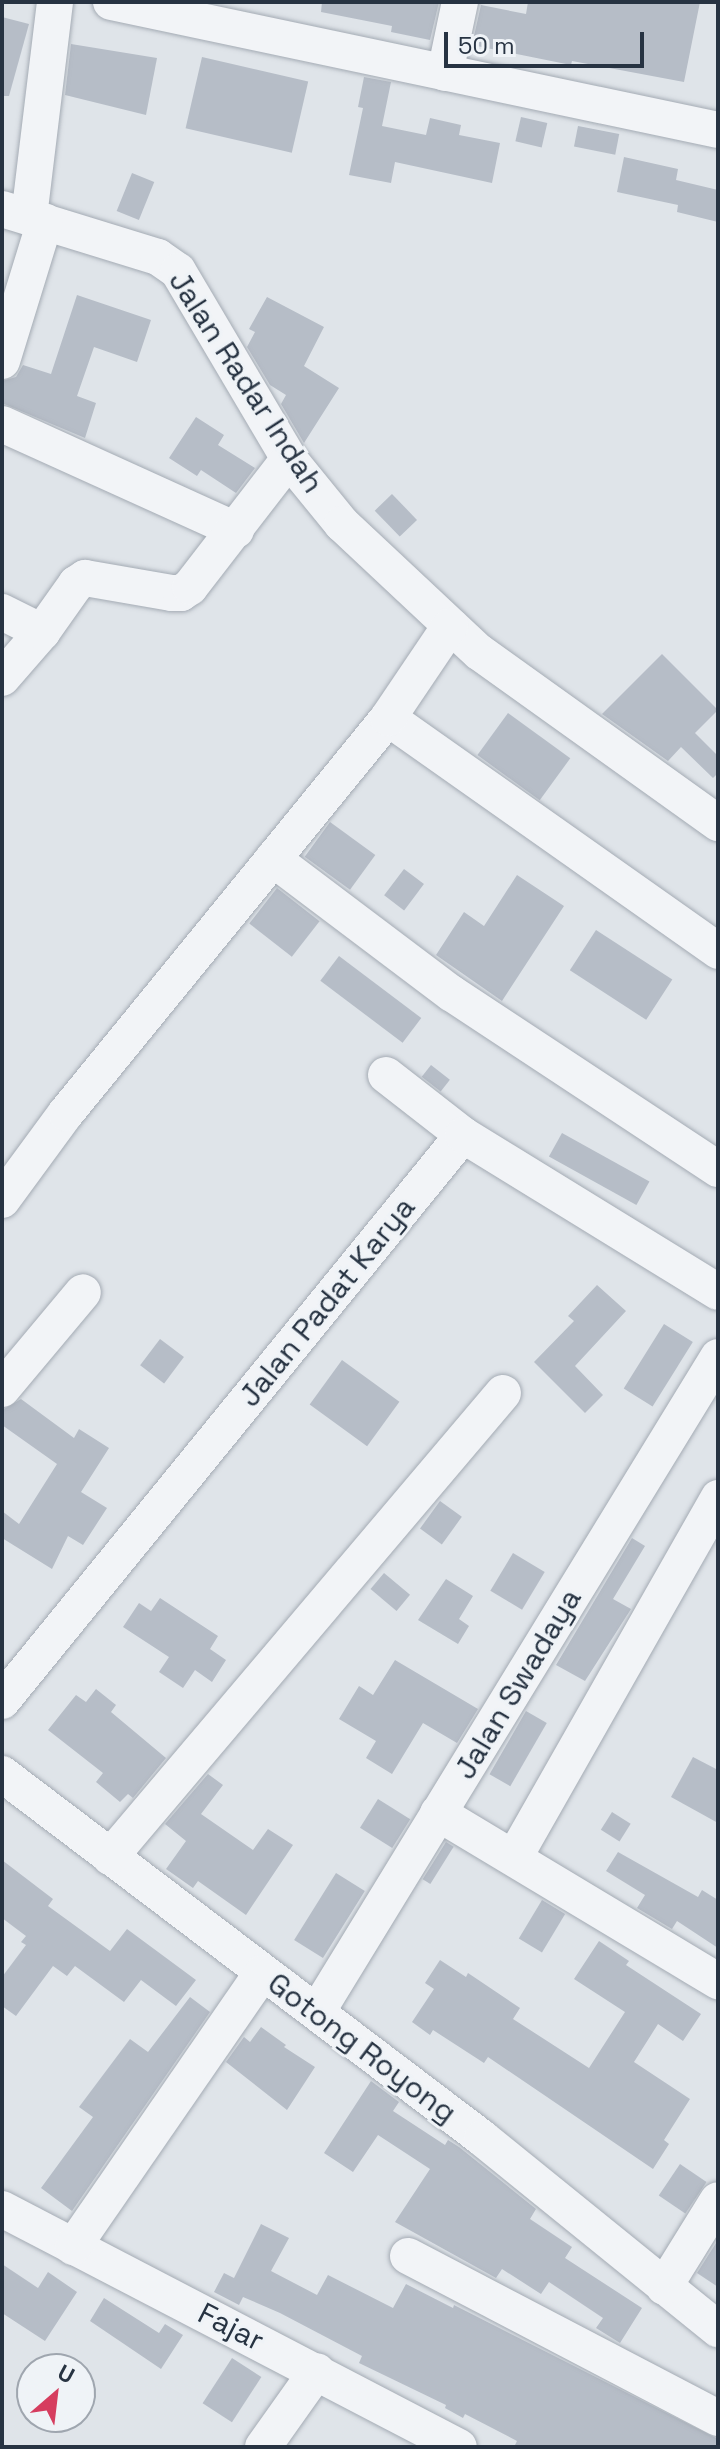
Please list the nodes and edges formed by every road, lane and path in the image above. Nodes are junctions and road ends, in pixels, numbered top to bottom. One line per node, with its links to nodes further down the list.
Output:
1 (55, 2): 6 (street)
2 (111, 2): 4 (street)
3 (460, 2): 4 (street)
4 (445, 73): 5 (street)
5 (718, 130)
6 (25, 216): 7 (street); 9 (street, Jalan Radar Indah)
7 (2, 361)
8 (2, 424): 10 (street)
9 (289, 459): 10 (street); 12 (street, Jalan Radar Indah)
10 (236, 530): 13 (street)
11 (2, 612): 13 (street)
12 (450, 626): 15 (street); 16 (street, Jalan Radar Indah)
13 (42, 632): 14 (street)
14 (2, 678)
15 (388, 718): 17 (street); 18 (street)
16 (718, 823)
17 (273, 859): 21 (street); 22 (street)
18 (718, 951)
19 (386, 1075): 20 (street)
20 (463, 1135): 24 (street); 29 (street, Jalan Padat Karya)
21 (718, 1169)
22 (2, 1200)
23 (83, 1292): 26 (street)
24 (718, 1292)
25 (718, 1357): 31 (street, Jalan Swadaya)
26 (2, 1389)
27 (503, 1393): 33 (street)
28 (718, 1498): 32 (street)
29 (2, 1701)
30 (2, 1774): 33 (street, Gotong Royong)
31 (438, 1813): 32 (street); 36 (street, Jalan Swadaya)
32 (515, 1856): 35 (street)
33 (110, 1857): 34 (street, Gotong Royong)
34 (262, 1973): 36 (street, Gotong Royong); 39 (street)
35 (718, 1981)
36 (317, 2012): 41 (street, Gotong Royong)
37 (718, 2200): 41 (street)
38 (2, 2209): 39 (street, Fajar)
39 (73, 2247): 43 (street, Fajar)
40 (408, 2256): 44 (street)
41 (664, 2287): 42 (street, Gotong Royong)
42 (718, 2329)
43 (317, 2371): 45 (street); 46 (street, Fajar)
44 (718, 2418)
45 (263, 2447)
46 (459, 2447)

